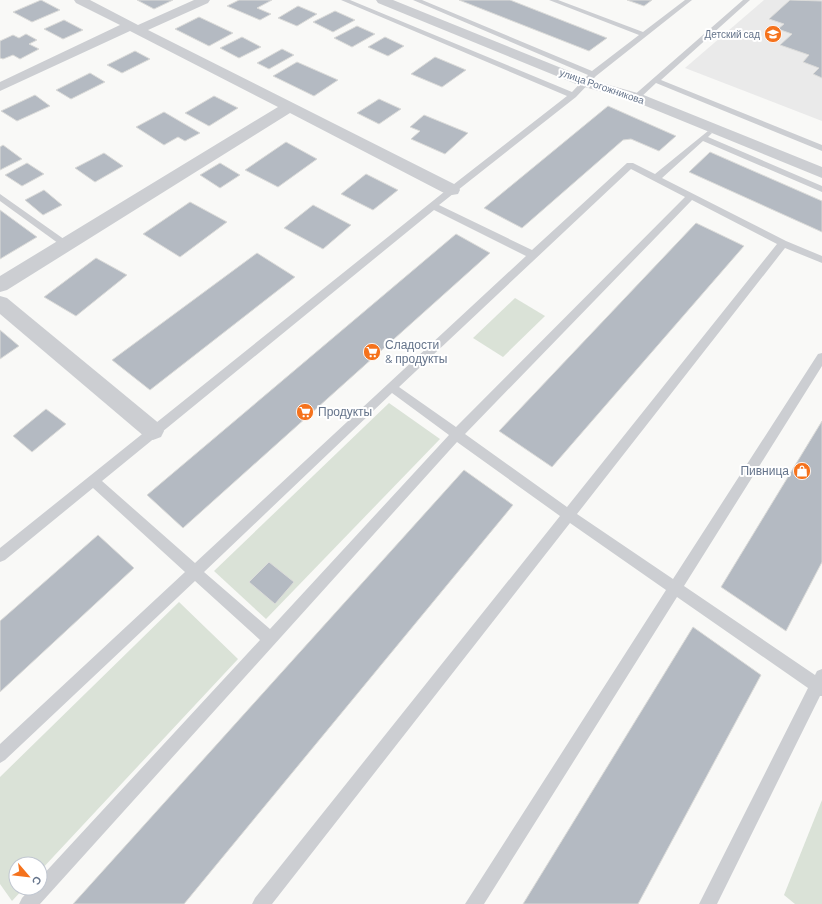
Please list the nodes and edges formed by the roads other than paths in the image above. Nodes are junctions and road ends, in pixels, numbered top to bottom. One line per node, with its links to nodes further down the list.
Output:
1 (80, 0): 9 (street)
2 (204, 0): 9 (street)
3 (344, 0): 14 (lane)
4 (382, 0): 11 (street, улица Рогожникова)
5 (416, 0): 11 (lane)
6 (552, 0): 10 (lane)
7 (689, 0): 10 (lane)
8 (747, 0): 12 (lane)
9 (133, 28): 13 (street); 16 (street)
10 (644, 34): 11 (lane)
11 (590, 79): 14 (lane); 15 (street, улица Рогожникова)
12 (655, 80): 15 (lane); 18 (lane)
13 (0, 87)
14 (573, 95): 22 (lane)
15 (636, 97): 17 (street, улица Рогожникова)
16 (289, 107): 22 (street); 27 (street)
17 (708, 133): 19 (street, улица Рогожникова); 20 (lane); 21 (lane)
18 (822, 148)
19 (822, 173)
20 (656, 178): 23 (lane); 28 (lane)
21 (822, 189)
22 (452, 190): 25 (lane)
23 (691, 196): 26 (lane); 35 (lane)
24 (0, 197): 27 (lane)
25 (434, 206): 28 (lane); 34 (lane)
26 (783, 242): 29 (lane); 37 (lane)
27 (65, 244): 30 (street)
28 (533, 254): 33 (lane)
29 (822, 260)
30 (0, 285)
31 (0, 303): 34 (street)
32 (822, 357): 40 (lane)
33 (391, 387): 35 (lane); 39 (lane)
34 (153, 431): 36 (lane)
35 (456, 435): 37 (lane); 41 (lane)
36 (93, 481): 38 (lane); 39 (lane)
37 (567, 514): 40 (lane); 45 (lane)
38 (0, 556)
39 (194, 572): 41 (lane); 43 (lane)
40 (675, 589): 42 (lane); 46 (lane)
41 (270, 639): 44 (lane)
42 (821, 684): 47 (lane)
43 (0, 755)
44 (28, 904)
45 (260, 904)
46 (474, 904)
47 (708, 904)

